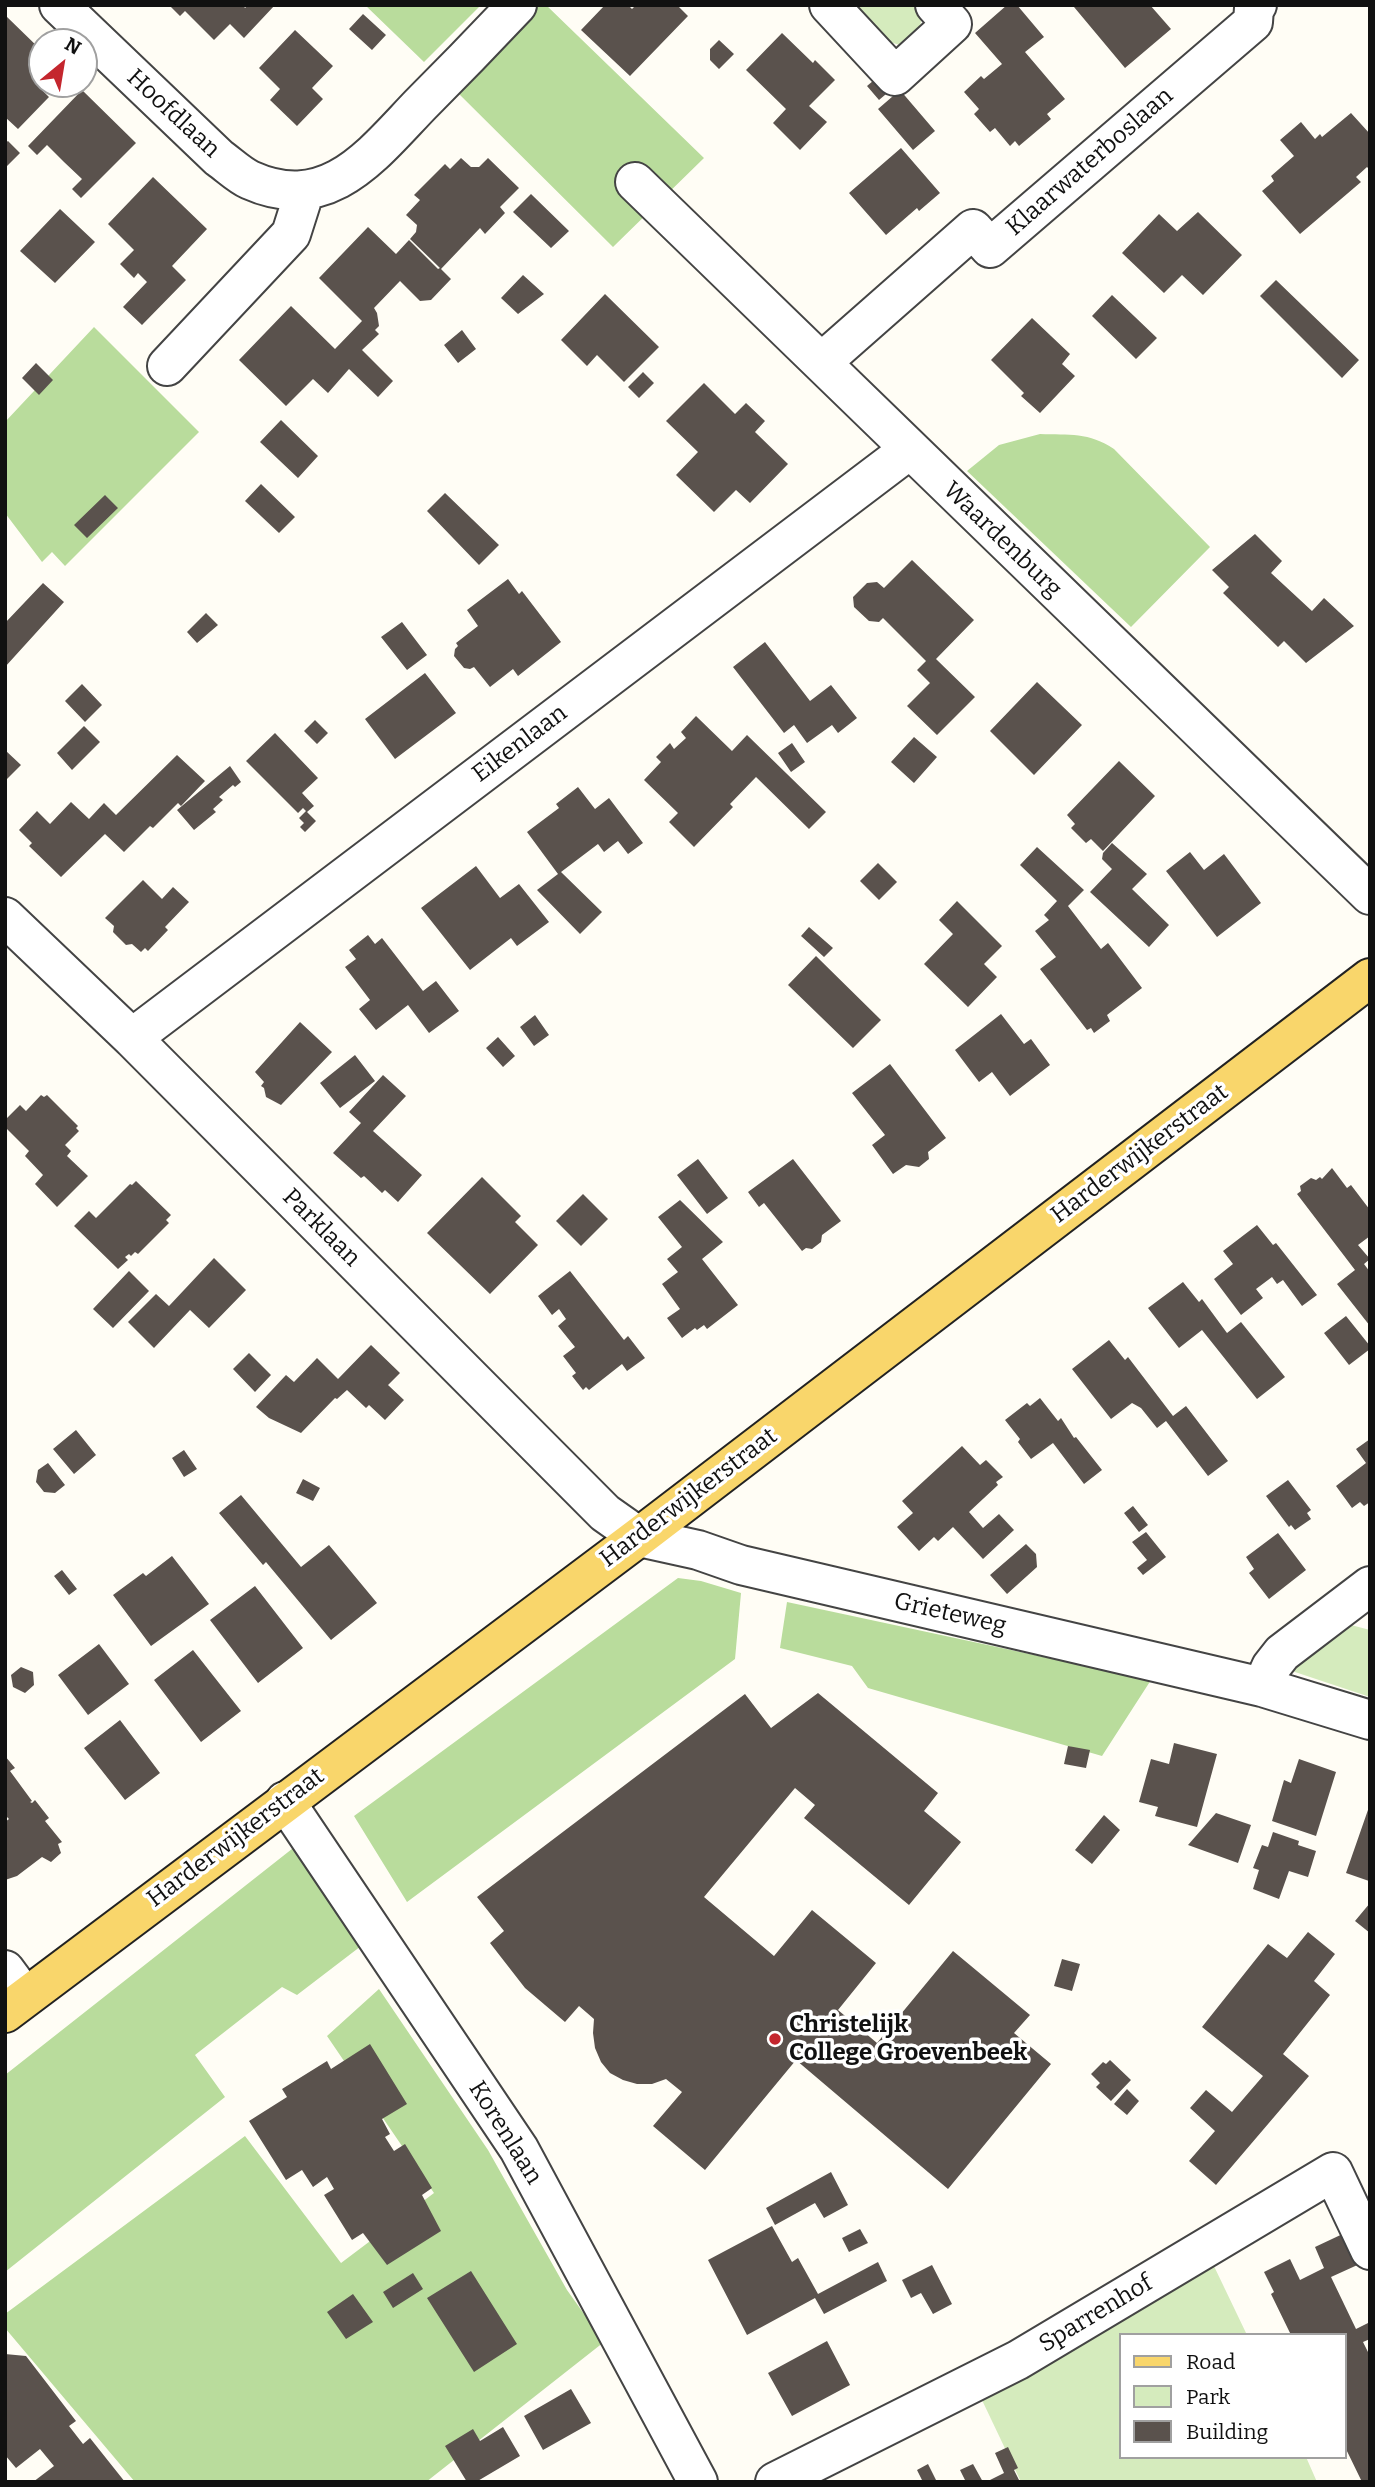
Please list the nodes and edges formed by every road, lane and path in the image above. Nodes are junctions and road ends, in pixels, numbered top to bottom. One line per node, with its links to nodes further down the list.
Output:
1 (59, 5): 7 (street, Hoofdlaan)
2 (517, 5): 7 (street, Hoofdlaan)
3 (829, 5): 4 (street)
4 (935, 5)
5 (1257, 5): 8 (street, Klaarwaterboslaan)
6 (635, 182): 8 (street, Waardenburg)
7 (305, 190): 9 (street)
8 (822, 362): 10 (street, Waardenburg)
9 (167, 366)
10 (909, 450): 11 (street, Waardenburg); 14 (street, Eikenlaan)
11 (1370, 895)
12 (5, 917): 14 (street, Parklaan)
13 (1370, 978): 15 (main road, Harderwijkerstraat)
14 (132, 1038): 15 (street, Parklaan)
15 (639, 1537): 17 (street, Grieteweg); 19 (main road, Harderwijkerstraat)
16 (1366, 1595): 17 (street)
17 (1262, 1687): 18 (street, Grieteweg)
18 (1370, 1720)
19 (285, 1801): 20 (main road, Harderwijkerstraat); 22 (street, Korenlaan)
20 (12, 1994)
21 (1370, 2250): 23 (street, Sparrenhof)
22 (698, 2482)
23 (775, 2482)

